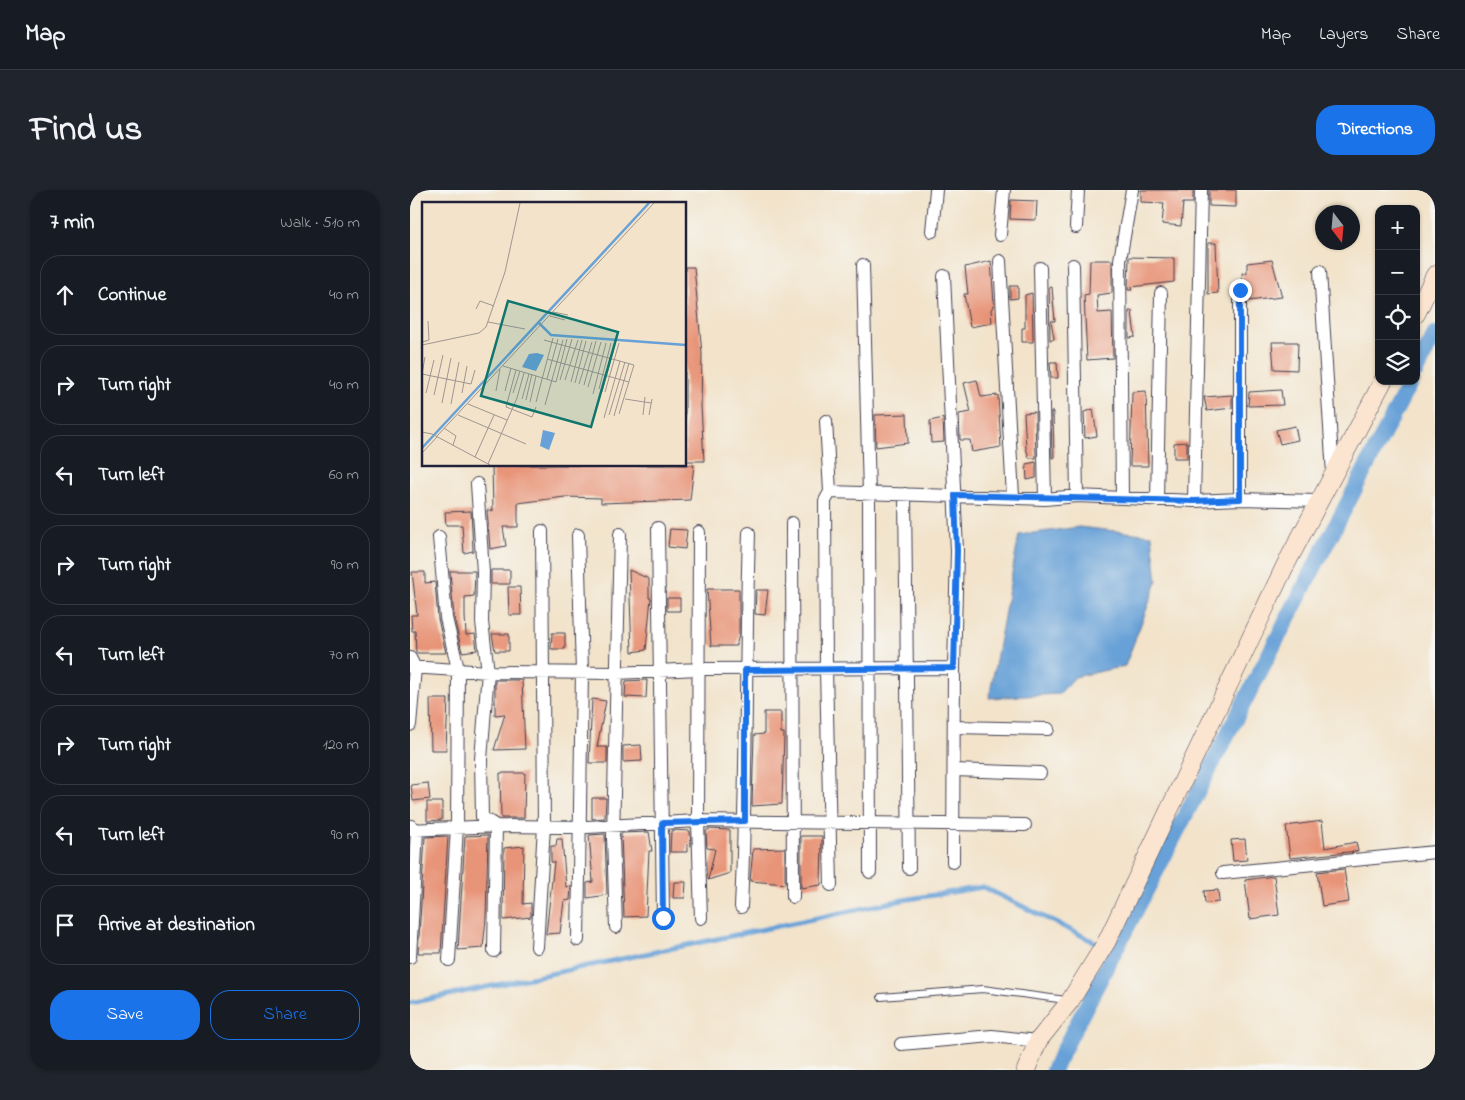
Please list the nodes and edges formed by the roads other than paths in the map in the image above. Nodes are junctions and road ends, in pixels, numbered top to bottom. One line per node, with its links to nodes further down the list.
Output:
1 (936, 190): 7 (street)
2 (1004, 190): 8 (street)
3 (1078, 190): 6 (street)
4 (1132, 190): 29 (street)
5 (1201, 190): 33 (street)
6 (1076, 227)
7 (932, 231)
8 (1000, 235)
9 (1000, 261): 28 (street)
10 (863, 265): 24 (street)
11 (1073, 265): 27 (street)
12 (1040, 268): 30 (street)
13 (1320, 271): 21 (street)
14 (1435, 275): 18 (main road)
15 (944, 276): 26 (street)
16 (1240, 290): 31 (street)
17 (1161, 292): 32 (street)
18 (1420, 306)
19 (1381, 385): 21 (main road)
20 (826, 421): 23 (street)
21 (1333, 476): 34 (main road)
22 (477, 484): 53 (street)
23 (830, 492): 24 (street); 48 (street)
24 (869, 494): 25 (street); 49 (street)
25 (906, 494): 26 (street); 44 (street)
26 (955, 495): 28 (street); 45 (street)
27 (1077, 496): 29 (street); 30 (street)
28 (1013, 497): 30 (street)
29 (1122, 498): 32 (street)
30 (1045, 499)
31 (1240, 499): 33 (street); 34 (street)
32 (1157, 500): 33 (street)
33 (1194, 501)
34 (1318, 501): 94 (main road)
35 (792, 523): 52 (street)
36 (658, 528): 50 (street)
37 (542, 531): 54 (street)
38 (699, 532): 47 (street)
39 (749, 533): 51 (street)
40 (620, 534): 56 (street)
41 (578, 535): 55 (street)
42 (439, 537): 46 (street)
43 (412, 664): 46 (street); 57 (street)
44 (906, 668): 45 (street); 49 (street); 68 (street)
45 (954, 668): 58 (street)
46 (458, 669): 53 (street); 74 (street)
47 (698, 669): 50 (street); 51 (street); 62 (street)
48 (826, 669): 49 (street); 52 (street); 66 (street)
49 (870, 669): 67 (street)
50 (659, 670): 56 (street); 65 (street)
51 (745, 670): 52 (street); 63 (street)
52 (792, 670): 64 (street)
53 (488, 672): 54 (street); 71 (street)
54 (545, 672): 55 (street); 72 (street)
55 (582, 672): 56 (street); 75 (street)
56 (617, 673): 73 (street)
57 (410, 726)
58 (954, 727): 59 (street); 60 (street)
59 (1048, 729)
60 (954, 770): 61 (street); 69 (street)
61 (1040, 773)
62 (698, 821): 63 (street); 65 (street); 86 (street)
63 (745, 821): 64 (street); 84 (street)
64 (792, 822): 66 (street); 83 (street)
65 (662, 823): 73 (street); 85 (street)
66 (830, 823): 67 (street); 82 (street)
67 (868, 824): 68 (street); 80 (street)
68 (909, 825): 69 (street); 79 (street)
69 (955, 825): 70 (street); 78 (street)
70 (1026, 825)
71 (496, 826): 72 (street); 74 (street); 90 (street)
72 (544, 826): 75 (street); 89 (street)
73 (614, 826): 75 (street); 87 (street)
74 (457, 827): 76 (street); 92 (street)
75 (579, 827): 88 (street)
76 (412, 828): 91 (street)
77 (1435, 852): 81 (street)
78 (953, 862)
79 (909, 868)
80 (870, 872)
81 (1223, 873)
82 (831, 885)
83 (793, 897)
84 (742, 907)
85 (663, 918)
86 (701, 918)
87 (616, 927)
88 (578, 940)
89 (537, 947)
90 (494, 951)
91 (410, 957)
92 (449, 960)
93 (881, 997): 94 (lane)
94 (1070, 1001): 95 (main road)
95 (1038, 1041): 96 (street); 97 (main road)
96 (901, 1044)
97 (1026, 1070)

